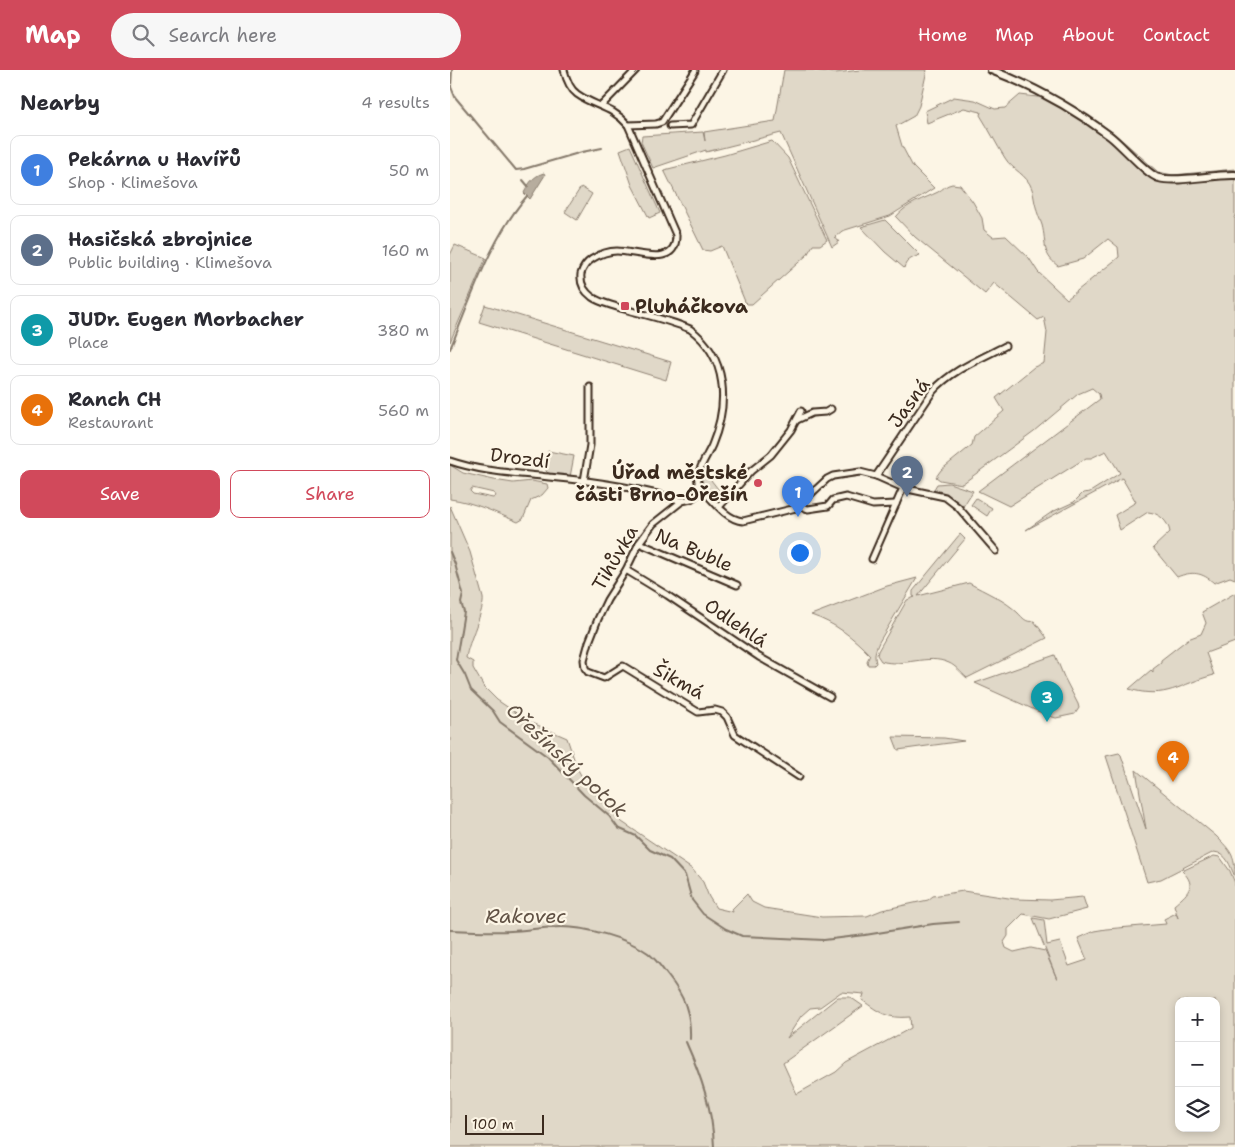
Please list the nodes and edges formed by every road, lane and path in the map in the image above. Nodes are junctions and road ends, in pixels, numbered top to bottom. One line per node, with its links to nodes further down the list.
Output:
1 (564, 70): 6 (street)
2 (636, 70): 6 (street)
3 (723, 70): 8 (street)
4 (991, 70): 9 (street)
5 (695, 71): 7 (street)
6 (601, 106): 7 (street)
7 (628, 125): 19 (street)
8 (670, 126)
9 (1235, 175)
10 (1006, 346): 16 (street, Jasná)
11 (590, 387): 17 (street)
12 (831, 409): 14 (street)
13 (801, 411): 14 (street)
14 (796, 420): 23 (street)
15 (450, 461): 17 (street, Drozdí)
16 (876, 476): 18 (street); 22 (street)
17 (584, 481): 20 (street, Drozdí)
18 (903, 488): 21 (street); 25 (street)
19 (703, 490): 20 (street); 23 (street)
20 (682, 501): 24 (street, Tihůvka)
21 (896, 504): 22 (street); 26 (street)
22 (800, 506): 23 (street)
23 (720, 507)
24 (639, 543): 27 (street, Tihůvka); 28 (street, Na Buble)
25 (996, 550)
26 (872, 559)
27 (626, 570): 29 (street, Tihůvka); 30 (street, Odlehlá)
28 (738, 585)
29 (589, 642): 31 (street, Šikmá)
30 (830, 697)
31 (799, 777)

